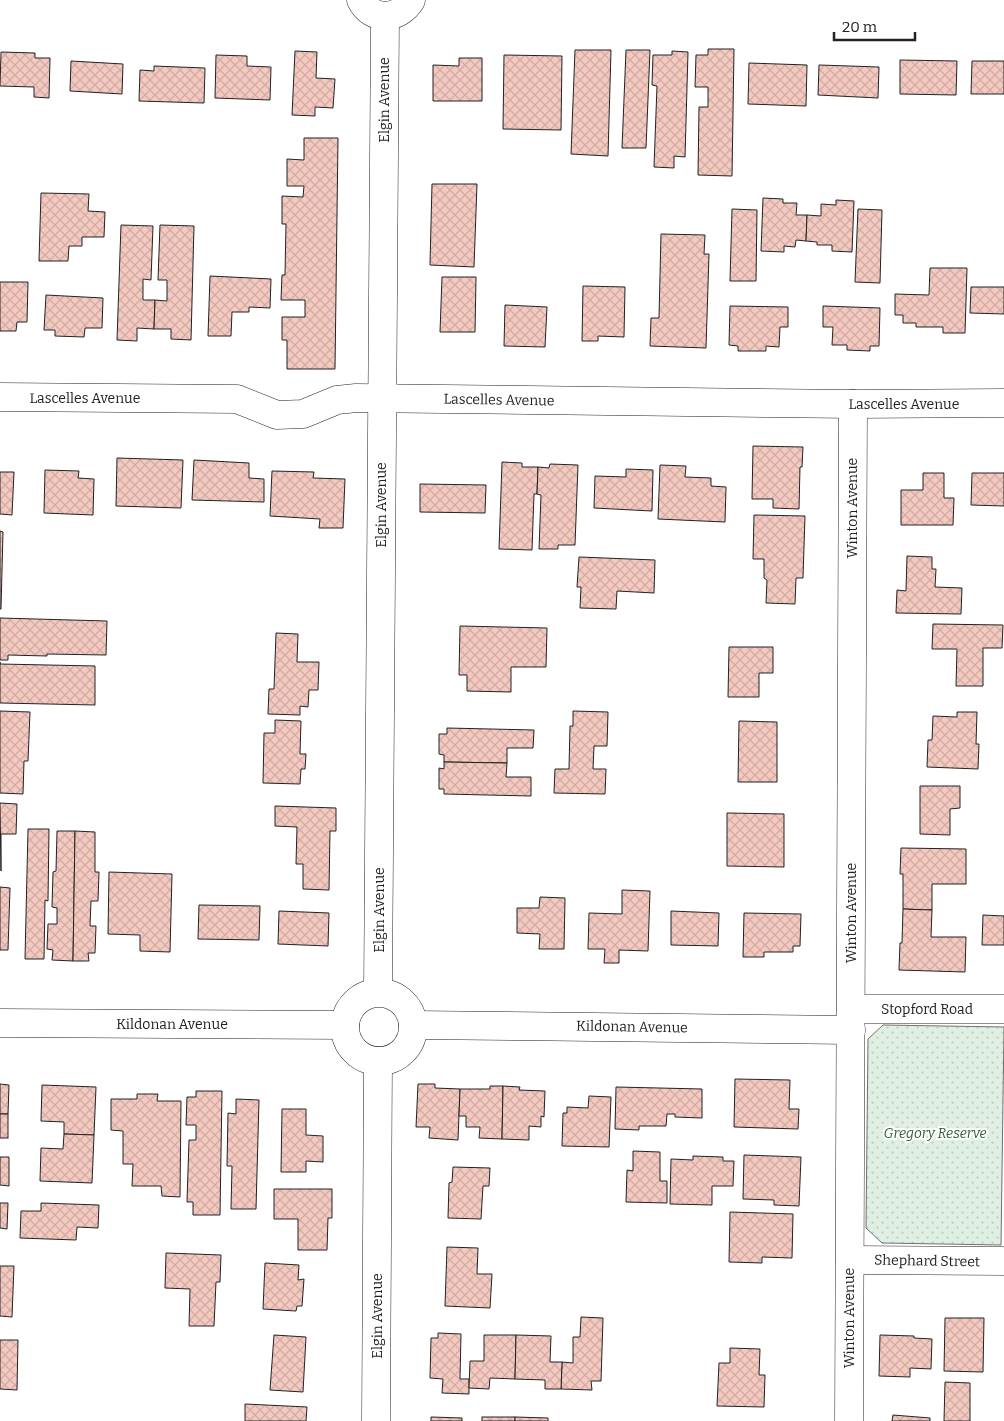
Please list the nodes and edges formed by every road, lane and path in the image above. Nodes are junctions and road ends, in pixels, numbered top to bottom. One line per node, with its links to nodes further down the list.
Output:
1 (360, 0): 3 (street)
2 (411, 0): 3 (street)
3 (385, 17): 5 (street, Elgin Avenue)
4 (0, 397): 5 (street, Lascelles Avenue)
5 (382, 399): 7 (street, Lascelles Avenue); 8 (street, Elgin Avenue)
6 (1004, 403): 7 (street, Lascelles Avenue)
7 (853, 404): 10 (street, Winton Avenue)
8 (378, 992): 12 (street); 13 (street)
9 (1004, 1009): 10 (street, Stopford Road)
10 (851, 1019): 12 (street, Kildonan Avenue); 15 (street, Winton Avenue)
11 (0, 1023): 13 (street, Kildonan Avenue)
12 (413, 1024): 14 (street)
13 (345, 1025): 14 (street)
14 (378, 1061): 17 (street, Elgin Avenue)
15 (850, 1260): 16 (street, Shephard Street); 18 (street, Winton Avenue)
16 (1004, 1261)
17 (376, 1421)
18 (849, 1421)

